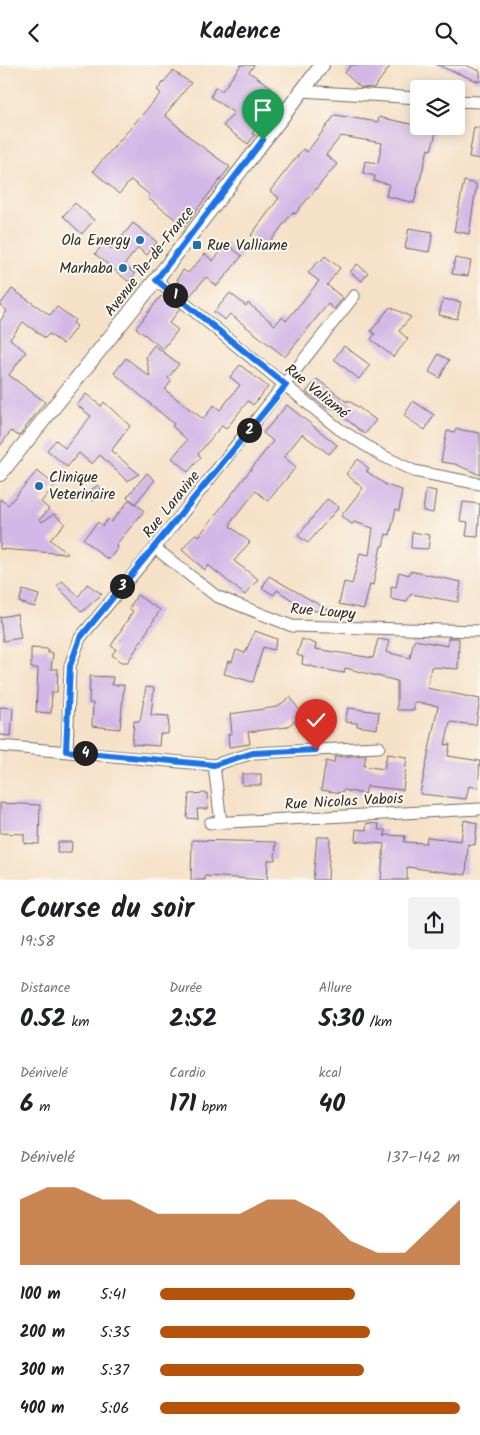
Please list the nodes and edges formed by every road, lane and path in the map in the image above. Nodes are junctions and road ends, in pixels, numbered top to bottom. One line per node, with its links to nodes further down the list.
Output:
1 (322, 65): 2 (street, Avenue Île-de-France)
2 (301, 91): 3 (street); 6 (street, Avenue Île-de-France)
3 (410, 97)
4 (465, 101): 5 (street)
5 (480, 102)
6 (156, 280): 8 (street, Rue Valiamé); 9 (street, Avenue Île-de-France)
7 (354, 297): 8 (street, Rue Laravine)
8 (286, 385): 10 (street, Rue Valiamé); 11 (street, Rue Laravine)
9 (0, 474)
10 (480, 485)
11 (155, 548): 12 (street, Rue Loupy); 15 (street, Rue Laravine)
12 (480, 631)
13 (0, 746): 15 (street)
14 (379, 747): 16 (street)
15 (66, 751): 16 (street)
16 (214, 765): 17 (street, Rue Nicolas Vabois)
17 (480, 809)

